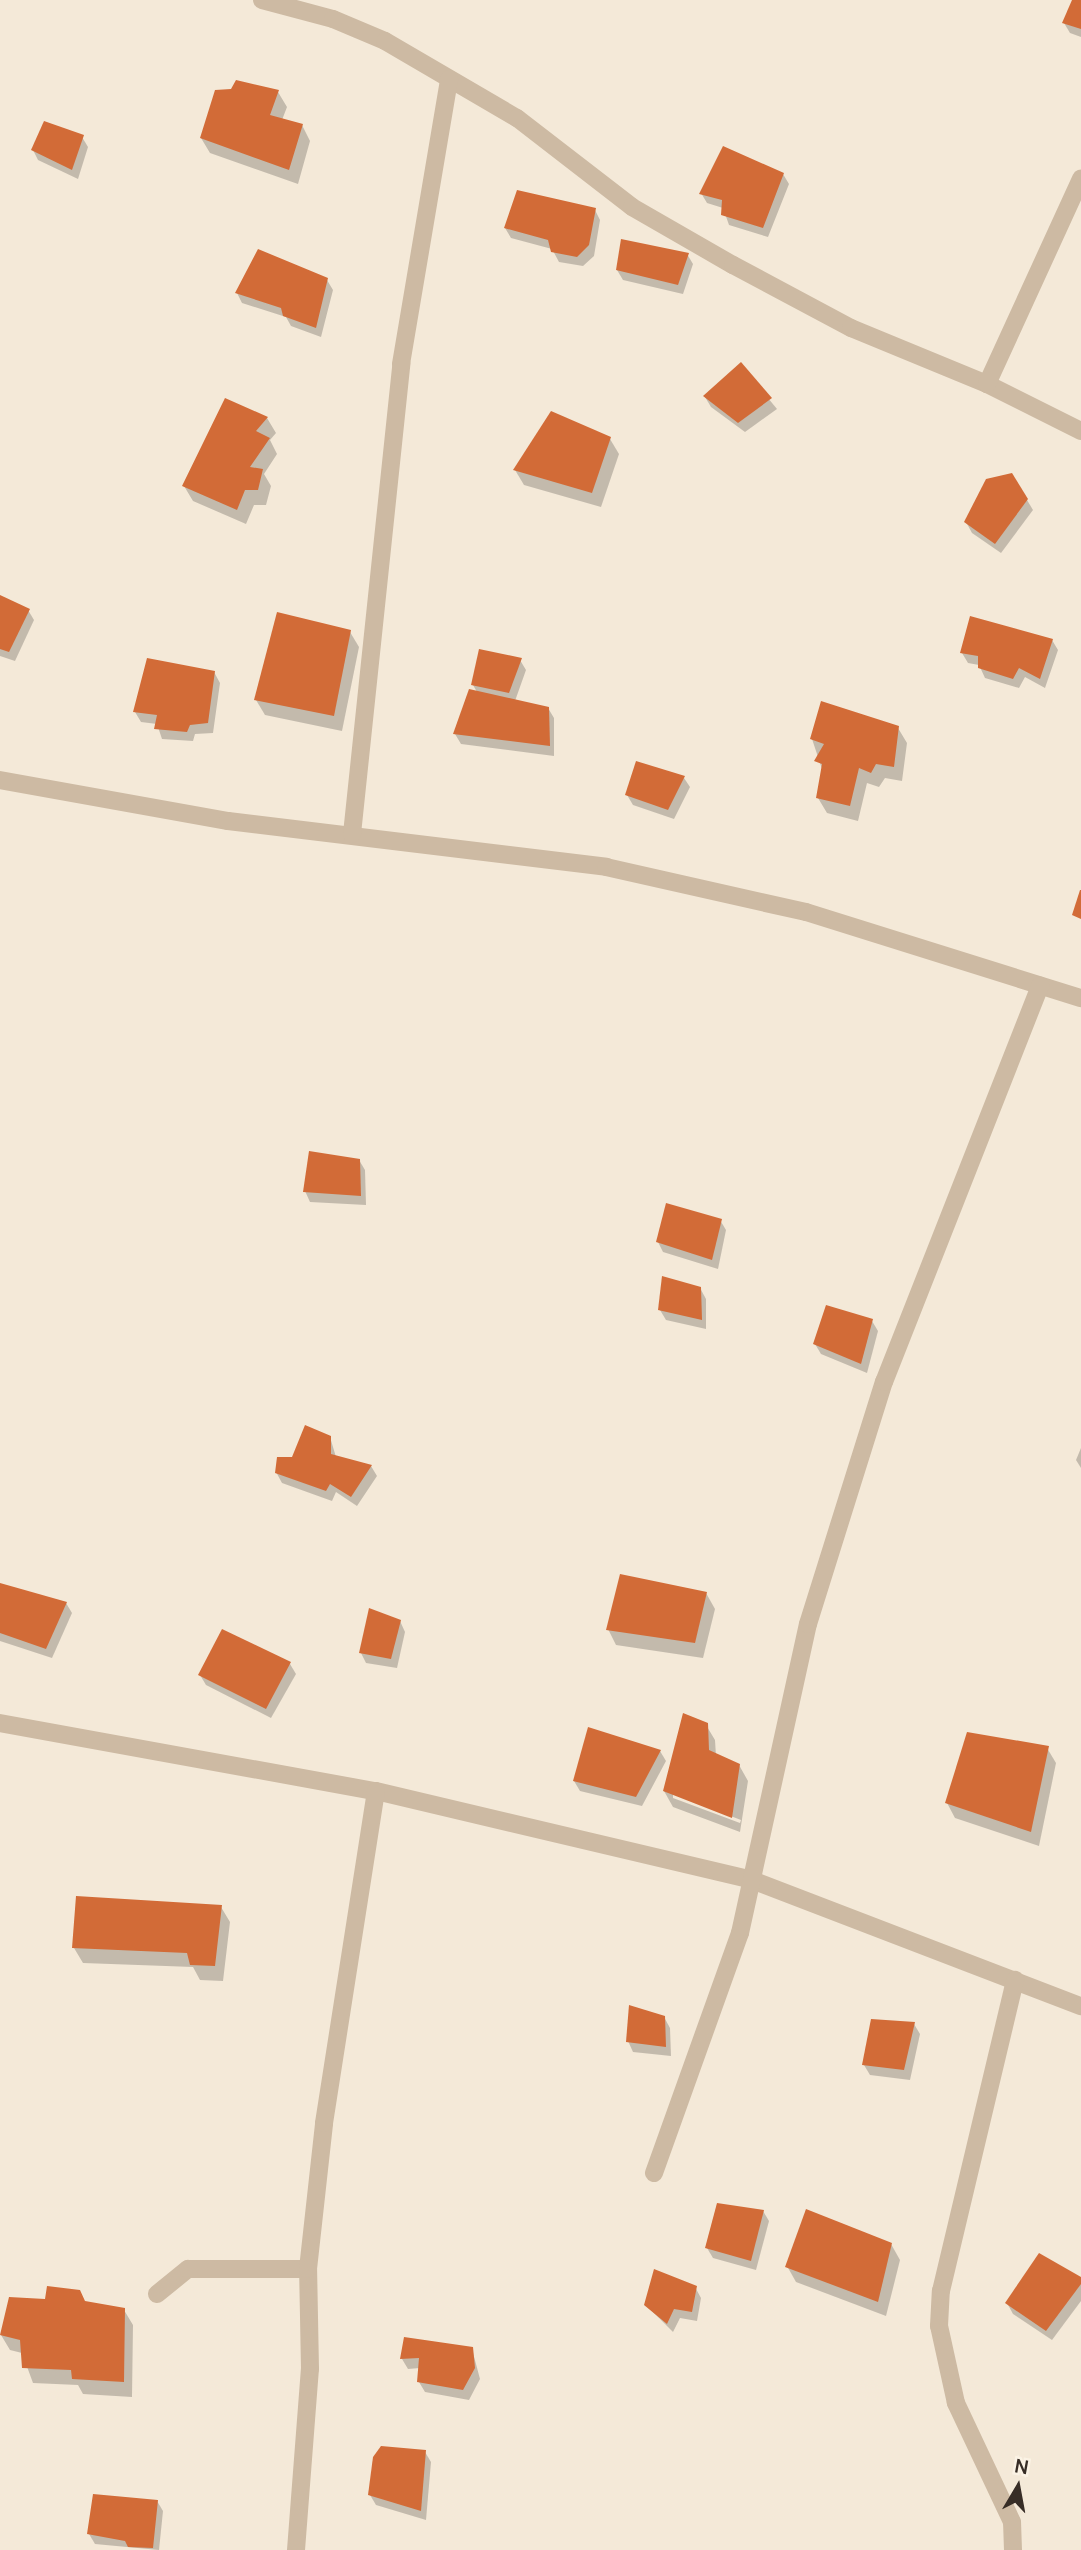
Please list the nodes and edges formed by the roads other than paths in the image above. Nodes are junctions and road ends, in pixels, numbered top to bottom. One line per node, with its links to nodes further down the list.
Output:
1 (262, 0): 2 (street)
2 (449, 79): 4 (street); 7 (street)
3 (1081, 179): 4 (street)
4 (987, 384): 5 (street)
5 (1081, 431)
6 (0, 780): 7 (street)
7 (352, 834): 8 (street)
8 (1040, 986): 9 (street); 12 (street)
9 (1081, 998)
10 (0, 1723): 11 (street)
11 (376, 1791): 12 (street); 16 (street)
12 (752, 1880): 13 (street); 15 (street)
13 (1015, 1980): 14 (street); 19 (street)
14 (1081, 2007)
15 (654, 2173)
16 (308, 2269): 17 (street); 18 (street)
17 (157, 2294)
18 (296, 2550)
19 (1013, 2550)

